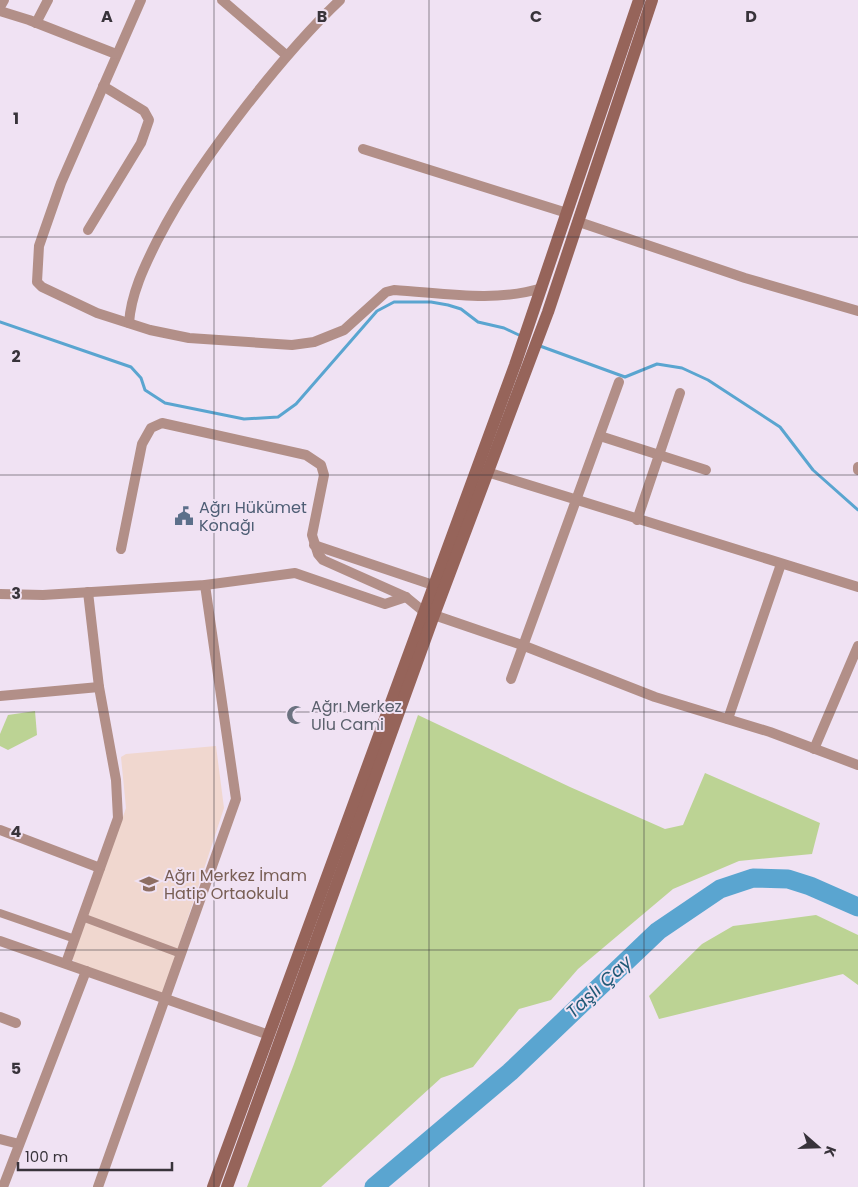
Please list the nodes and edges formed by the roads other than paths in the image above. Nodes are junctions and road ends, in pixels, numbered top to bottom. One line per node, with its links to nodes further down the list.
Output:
1 (4, 0): 8 (street)
2 (48, 0): 10 (street)
3 (141, 0): 11 (street)
4 (222, 0): 12 (street)
5 (340, 0): 12 (street)
6 (639, 0): 15 (main road)
7 (652, 0): 16 (main road)
8 (0, 7)
9 (0, 11): 10 (street)
10 (36, 23): 11 (street)
11 (116, 54): 13 (street)
12 (286, 55): 20 (street)
13 (103, 86): 17 (street); 20 (street)
14 (363, 149): 15 (street)
15 (567, 213): 18 (main road)
16 (579, 222): 19 (street); 21 (main road)
17 (88, 230)
18 (542, 288): 20 (street); 21 (main road)
19 (858, 311)
20 (129, 323)
21 (521, 366): 27 (main road); 34 (main road)
22 (619, 382): 24 (street)
23 (680, 392): 25 (street)
24 (600, 436): 25 (street); 28 (street)
25 (658, 456): 26 (street); 29 (street)
26 (706, 470)
27 (487, 472): 28 (street); 39 (main road)
28 (577, 500): 29 (street); 40 (street)
29 (637, 520): 32 (street)
30 (314, 545): 31 (street); 34 (street); 38 (street)
31 (121, 549)
32 (781, 564): 35 (street); 45 (street)
33 (205, 585): 36 (street); 38 (street); 54 (street)
34 (433, 585): 39 (main road)
35 (858, 587)
36 (88, 592): 37 (street); 43 (street)
37 (0, 594)
38 (406, 597): 39 (street)
39 (429, 613): 40 (street); 60 (main road); 66 (main road)
40 (522, 645): 42 (street); 45 (street)
41 (858, 646): 46 (street)
42 (510, 679)
43 (99, 688): 44 (street); 49 (street)
44 (0, 696)
45 (728, 719): 46 (street)
46 (814, 749): 47 (street)
47 (858, 765)
48 (0, 830): 49 (street)
49 (100, 868): 51 (street)
50 (0, 913): 52 (street)
51 (82, 918): 52 (street); 54 (street)
52 (74, 939): 55 (street)
53 (0, 941): 55 (street)
54 (181, 954): 57 (street)
55 (66, 963): 56 (street)
56 (86, 971): 57 (street); 62 (street)
57 (165, 999): 60 (street); 64 (street)
58 (0, 1016): 59 (street)
59 (16, 1022)
60 (270, 1035): 65 (main road)
61 (0, 1139): 62 (street)
62 (19, 1144): 63 (street)
63 (3, 1187)
64 (98, 1187)
65 (213, 1187)
66 (228, 1187)

